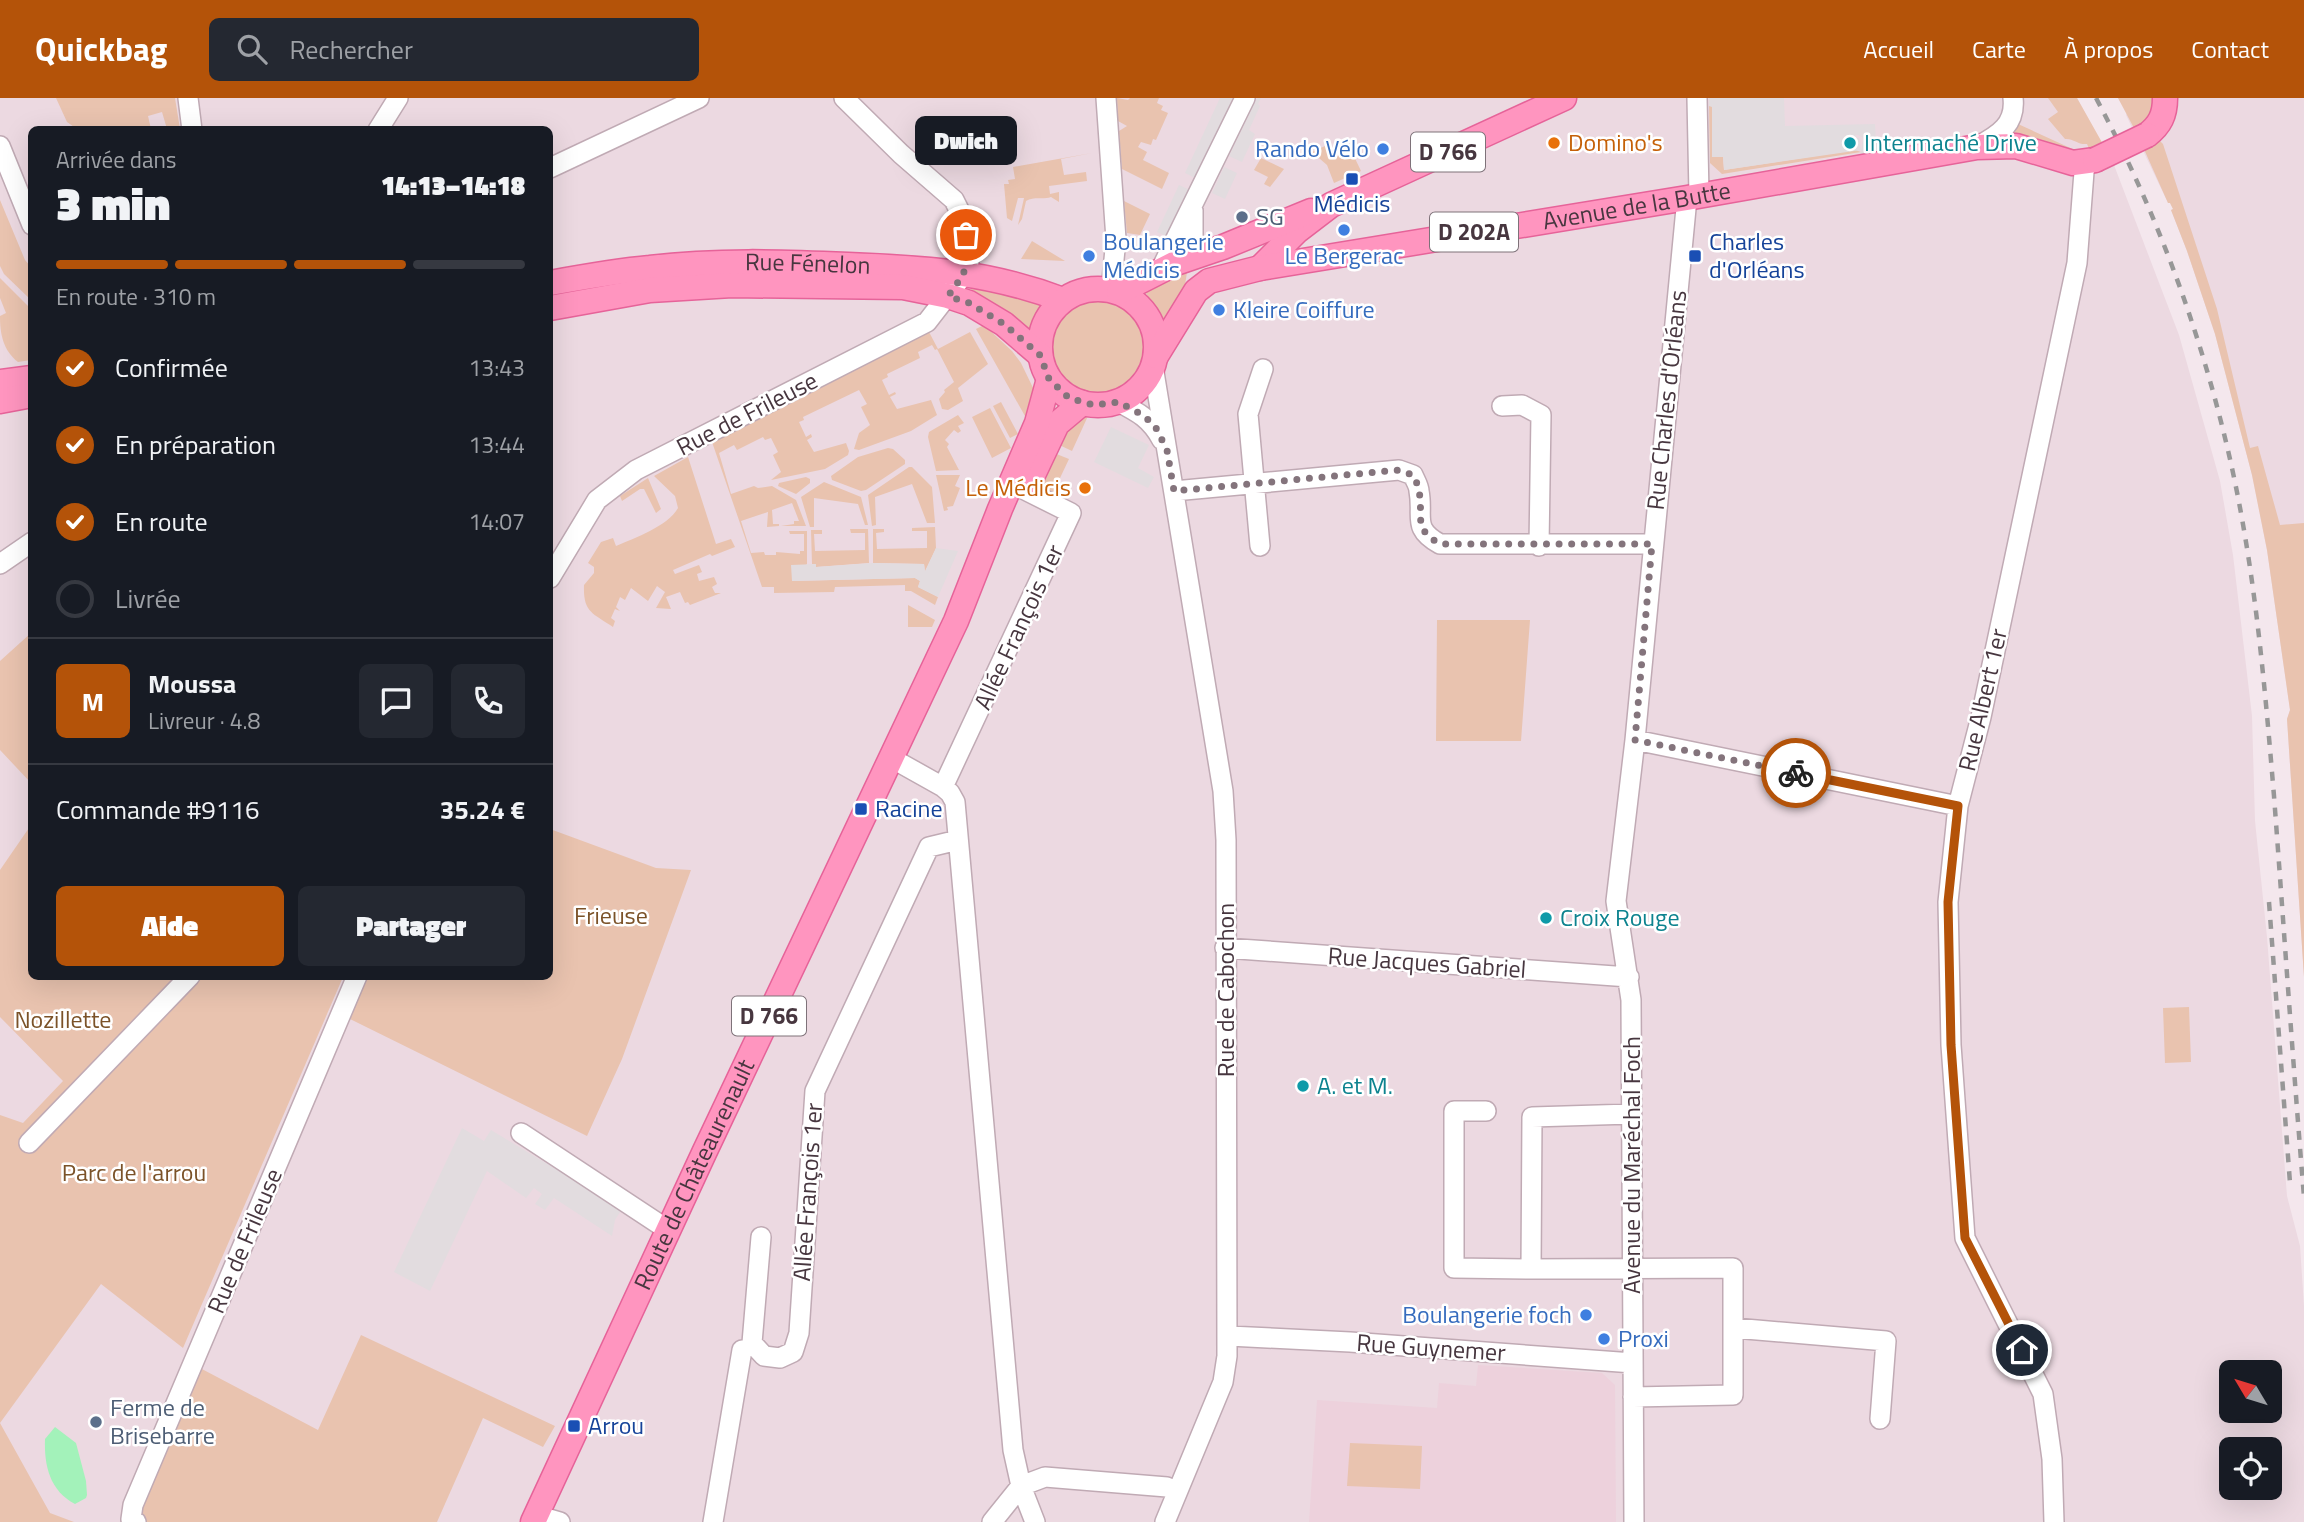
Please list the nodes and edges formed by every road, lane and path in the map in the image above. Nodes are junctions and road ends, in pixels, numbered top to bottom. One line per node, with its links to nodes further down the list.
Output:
1 (188, 98): 11 (street)
2 (699, 98): 16 (street)
3 (844, 98): 25 (street)
4 (1105, 98): 27 (street)
5 (1245, 98): 20 (street)
6 (1564, 98): 19 (main road, D 766)
7 (1697, 98): 17 (street, Rue Charles d'Orléans)
8 (2013, 98): 14 (street)
9 (2165, 98): 15 (main road, bridge)
10 (396, 99): 12 (street)
11 (192, 126)
12 (380, 126)
13 (0, 146): 21 (street)
14 (1977, 147): 15 (main road, Avenue de la Butte / D 202A); 17 (main road, Avenue de la Butte / D 202A)
15 (2077, 161): 18 (street); 18 (street, Rue Albert 1er)
16 (553, 167)
17 (1693, 196): 23 (main road, Avenue de la Butte / D 202A); 46 (street, Rue Charles d'Orléans)
18 (2083, 201): 56 (street, Rue Albert 1er)
19 (1331, 205): 22 (main road, D 766); 23 (main road, D 766)
20 (1194, 206): 22 (street); 24 (street)
21 (28, 215)
22 (1193, 257): 24 (main road, D 766)
23 (1260, 268): 32 (main road, Avenue de la Butte / D 202A)
24 (1160, 271): 27 (main road, D 766)
25 (965, 273): 26 (main road, Rue Fénelon); 28 (street, Rue de Frileuse); 29 (main road, Rue Fénelon)
26 (553, 283)
27 (1115, 291): 29 (main road); 32 (main road)
28 (948, 296): 30 (main road, Rue Fénelon); 31 (main road, Rue Fénelon); 51 (street, Rue de Frileuse)
29 (1063, 300): 31 (main road)
30 (553, 307)
31 (1040, 355): 35 (main road)
32 (1154, 361): 39 (main road); 42 (street, Rue de Cabochon)
33 (1263, 369): 43 (street)
34 (28, 378): 36 (main road)
35 (1049, 379): 40 (main road); 52 (main road, Route de Châteaurenault / D 766)
36 (0, 382)
37 (28, 396): 38 (main road)
38 (0, 401)
39 (1118, 402): 40 (main road); 42 (street, Rue de Cabochon)
40 (1082, 403): 44 (main road, Route de Châteaurenault / D 766)
41 (1502, 406): 49 (street)
42 (1167, 450): 45 (street, Rue de Cabochon)
43 (1254, 482): 45 (street); 48 (street); 49 (street)
44 (1025, 490): 52 (main road, Route de Châteaurenault / D 766); 55 (street, Allée François 1er)
45 (1174, 491): 58 (street, Rue de Cabochon)
46 (1652, 544): 49 (street); 53 (street, Rue Charles d'Orléans)
47 (28, 545): 50 (street)
48 (1260, 546)
49 (1539, 546)
50 (0, 564)
51 (553, 573)
52 (966, 598): 54 (main road, Route de Châteaurenault / D 766)
53 (1635, 740): 56 (street); 59 (street, Rue Charles d'Orléans)
54 (893, 759): 55 (street); 66 (main road, Route de Châteaurenault / D 766)
55 (949, 795): 57 (street)
56 (1958, 806): 86 (street, Rue Albert 1er)
57 (958, 840): 67 (street, Allée François 1er); 76 (street)
58 (1225, 948): 59 (street, Rue Jacques Gabriel); 71 (street, Rue de Cabochon)
59 (1629, 977): 63 (street, Avenue du Maréchal Foch)
60 (186, 980): 65 (street)
61 (356, 980): 78 (street, Rue de Frileuse)
62 (1486, 1111): 68 (street)
63 (1631, 1114): 68 (street); 69 (street, Avenue du Maréchal Foch)
64 (521, 1133): 66 (street)
65 (29, 1143)
66 (668, 1230): 79 (main road, Route de Châteaurenault / D 766)
67 (761, 1237)
68 (1531, 1269): 69 (street)
69 (1632, 1270): 70 (street); 73 (street, Avenue du Maréchal Foch)
70 (1734, 1328): 74 (street); 75 (street)
71 (1229, 1336): 73 (street, Rue Guynemer); 77 (street, Rue de Cabochon)
72 (742, 1350): 81 (street)
73 (1633, 1363): 74 (street, Avenue du Maréchal Foch)
74 (1633, 1397): 85 (street, Avenue du Maréchal Foch)
75 (1880, 1419)
76 (1021, 1486): 77 (street); 82 (street); 83 (street)
77 (1177, 1492): 84 (street, Rue de Cabochon)
78 (134, 1514)
79 (534, 1518): 80 (street)
80 (560, 1522)
81 (713, 1522)
82 (992, 1522)
83 (1035, 1522)
84 (1165, 1522)
85 (1633, 1522)
86 (2054, 1522)

